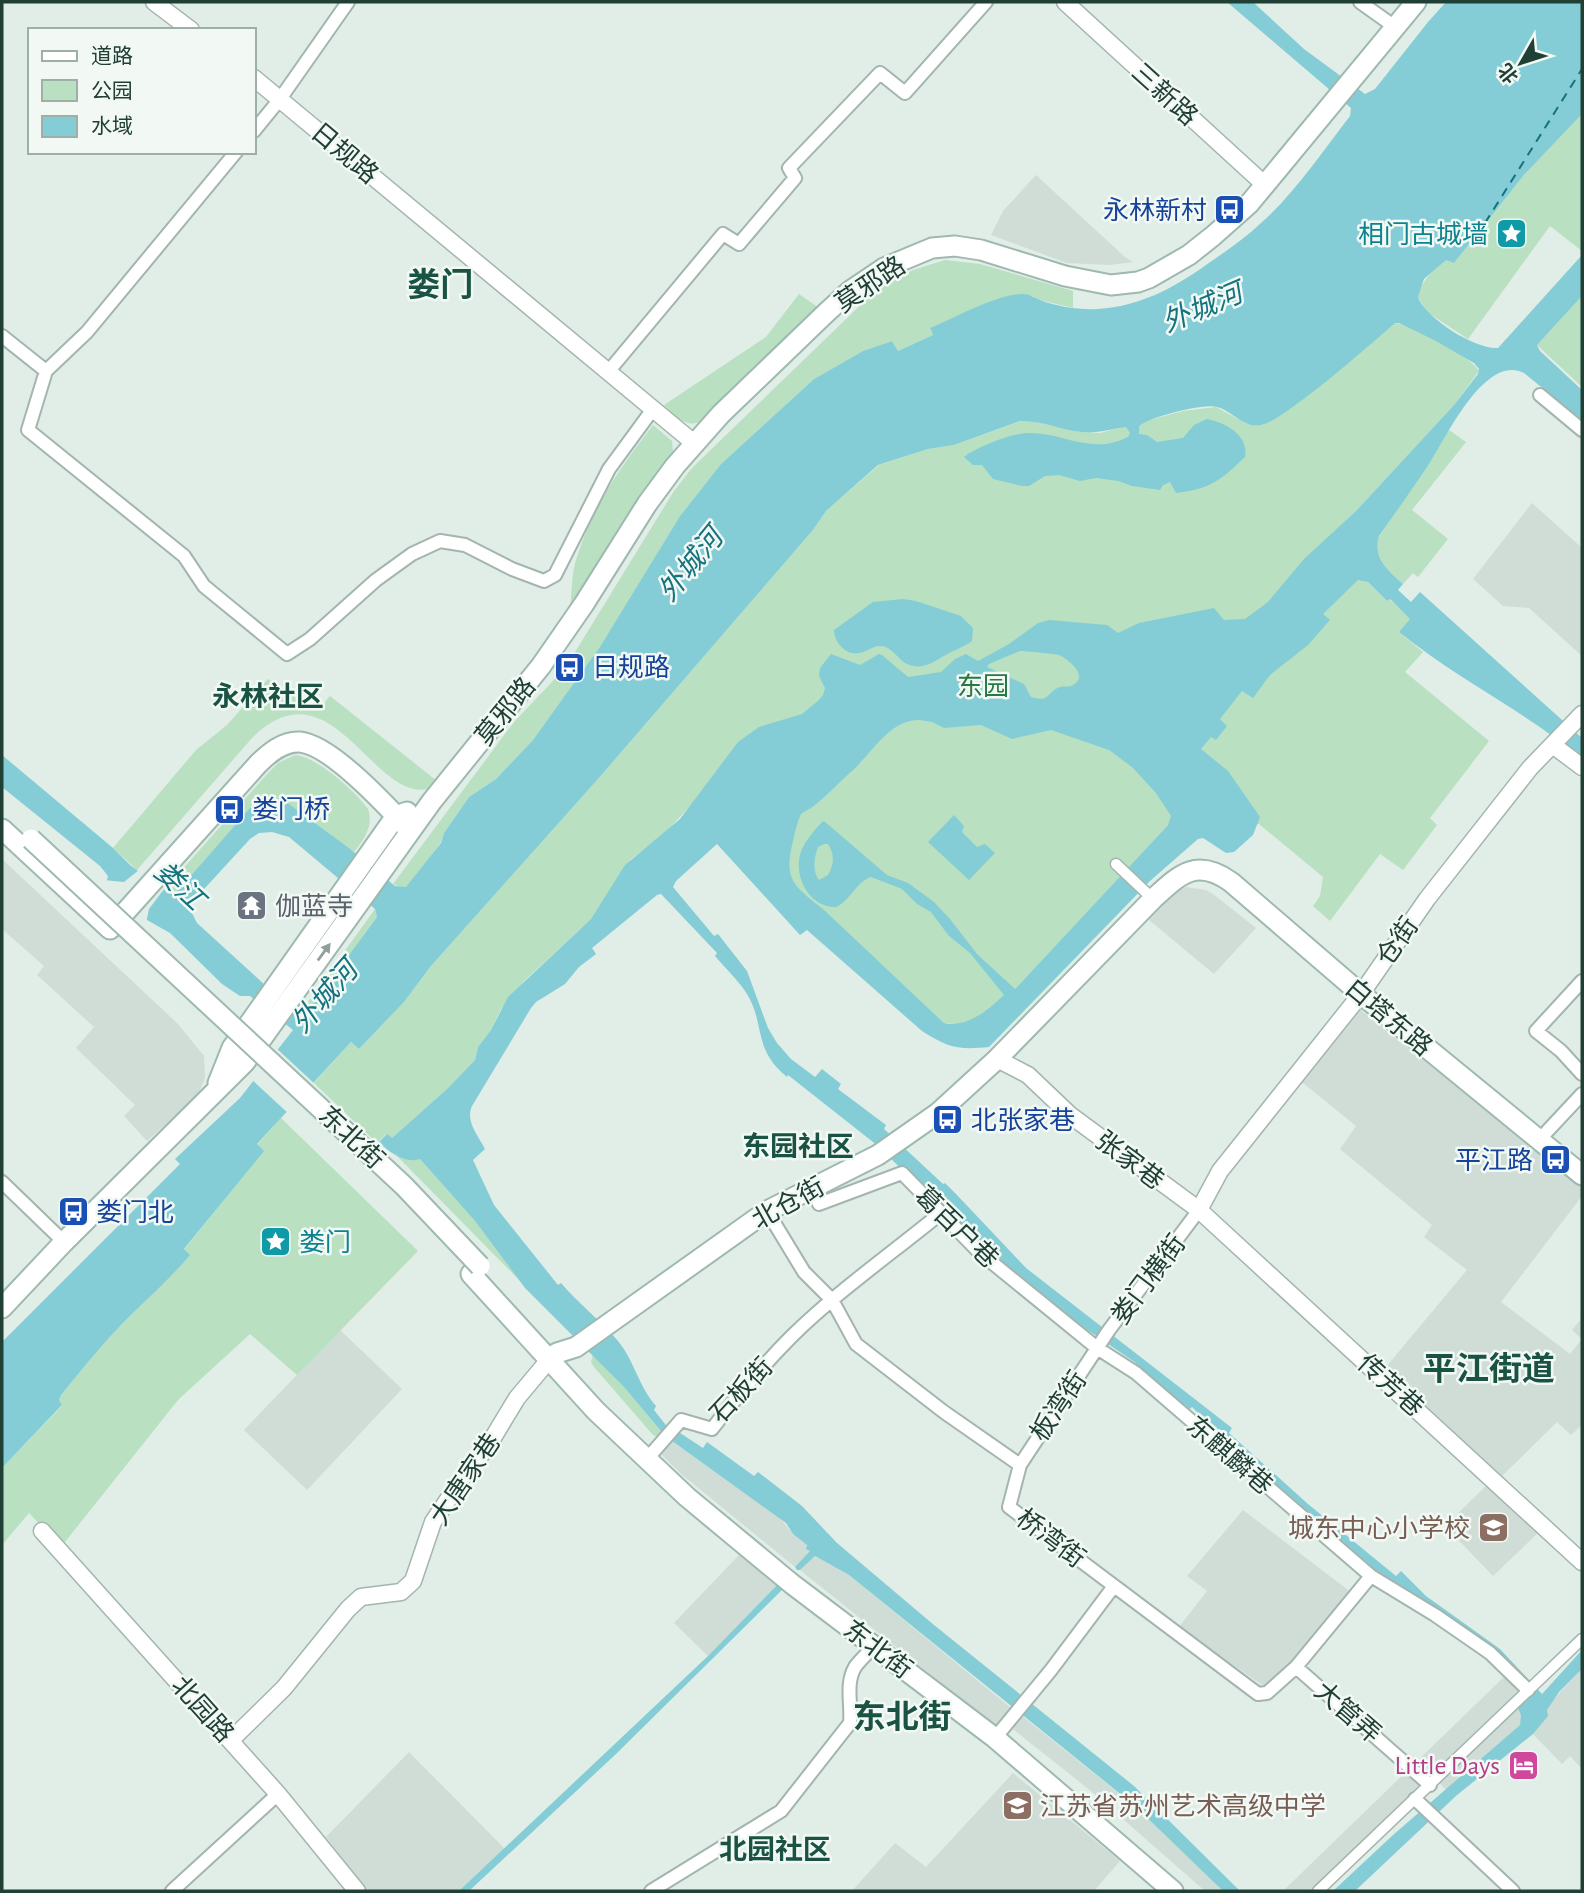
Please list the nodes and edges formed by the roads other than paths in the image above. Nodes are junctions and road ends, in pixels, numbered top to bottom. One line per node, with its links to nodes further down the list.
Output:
1 (154, 2): 8 (street)
2 (348, 2): 10 (street)
3 (986, 2): 16 (street)
4 (1065, 2): 13 (street, 三新路)
5 (1360, 2): 7 (street)
6 (1416, 2): 7 (main road, 莫邪路)
7 (1395, 27): 13 (main road, 莫邪路)
8 (188, 28)
9 (256, 80): 10 (street, 日规路)
10 (281, 99): 11 (street); 16 (street, 日规路)
11 (256, 129)
12 (234, 154): 15 (street)
13 (1265, 185): 20 (main road, 莫邪路)
14 (2, 336): 15 (street)
15 (46, 371): 18 (street)
16 (608, 372): 18 (street, 日规路)
17 (1540, 395): 19 (street)
18 (653, 409): 20 (street, 日规路)
19 (1582, 430)
20 (694, 443): 24 (main road, 莫邪路)
21 (1579, 718): 22 (street, 仓街)
22 (1555, 744): 23 (street); 36 (street, 仓街)
23 (1582, 767)
24 (432, 801): 26 (main road, 莫邪路); 28 (main road, 莫邪路)
25 (2, 814): 29 (main road)
26 (396, 816): 28 (main road); 33 (main road); 35 (main road, 莫邪路)
27 (2, 829): 29 (main road)
28 (410, 831): 35 (main road, 莫邪路, one-way to 28)
29 (27, 844): 33 (main road, 东北街, bridge)
30 (1118, 866): 32 (street)
31 (1192, 870): 32 (main road, 北仓街); 36 (main road, 白塔东路)
32 (1149, 895): 37 (main road, 北仓街)
33 (114, 924): 51 (main road, 东北街, bridge)
34 (1582, 981): 38 (street)
35 (282, 994): 47 (main road, 莫邪路)
36 (1361, 995): 40 (main road, 白塔东路); 44 (street, 仓街)
37 (997, 1059): 43 (main road, 北仓街); 44 (street, 张家巷)
38 (1582, 1074)
39 (1582, 1094): 40 (street)
40 (1539, 1140): 41 (main road, 白塔东路)
41 (1582, 1175)
42 (2, 1182): 47 (street)
43 (812, 1187): 45 (main road, 北仓街); 46 (street, 葛百户巷)
44 (1199, 1210): 50 (street, 娄门横街); 55 (street, 传芳巷)
45 (767, 1211): 48 (street, 桥湾街); 51 (main road, 北仓街)
46 (941, 1213): 48 (street); 50 (street, 葛百户巷)
47 (64, 1242): 49 (main road, 莫邪路)
48 (832, 1300): 52 (street, 石板街); 53 (street, 桥湾街)
49 (2, 1308)
50 (1099, 1345): 53 (street, 板湾街); 56 (street, 东麒麟巷)
51 (560, 1354): 52 (main road, 东北街); 63 (street, 大唐家巷)
52 (648, 1459): 59 (main road, 东北街)
53 (1020, 1465): 57 (street, 桥湾街)
54 (42, 1531): 63 (street, 北园路)
55 (1582, 1562)
56 (1371, 1576): 60 (street); 61 (street, 东麒麟巷)
57 (1114, 1586): 60 (street, 桥湾街); 62 (street)
58 (1582, 1639): 61 (street)
59 (874, 1646): 62 (main road, 东北街); 69 (street)
60 (1296, 1667): 64 (street, 大管弄)
61 (1530, 1688): 64 (street)
62 (995, 1738): 70 (main road, 东北街)
63 (231, 1740): 65 (street, 北园路)
64 (1430, 1785): 66 (street)
65 (278, 1794): 67 (street); 68 (street, 北园路)
66 (1418, 1803): 71 (street); 72 (street)
67 (173, 1891)
68 (357, 1891)
69 (650, 1891)
70 (1173, 1891)
71 (1318, 1891)
72 (1513, 1891)

